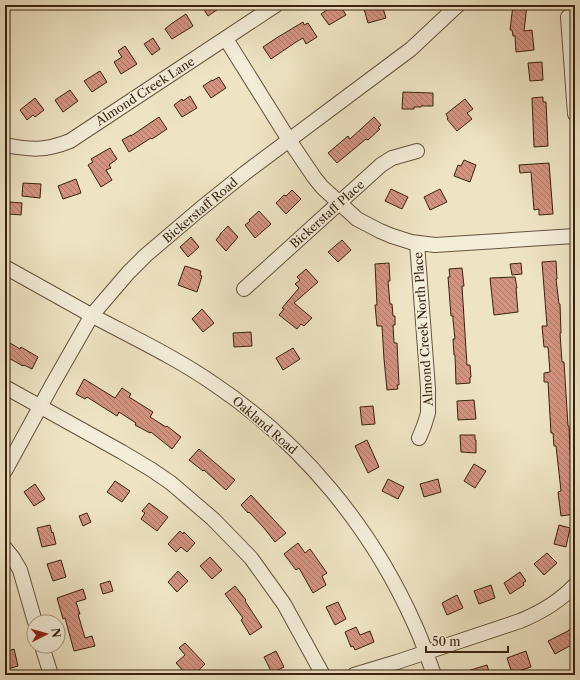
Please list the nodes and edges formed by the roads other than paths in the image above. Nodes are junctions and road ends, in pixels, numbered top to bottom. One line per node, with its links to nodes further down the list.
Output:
1 (276, 5): 4 (street, Almond Creek Lane)
2 (458, 5): 6 (street, Bickerstaff Road)
3 (568, 17): 5 (street)
4 (226, 39): 6 (street); 7 (street, Almond Creek Lane)
5 (575, 114)
6 (289, 140): 9 (street); 14 (street, Bickerstaff Road)
7 (5, 145)
8 (417, 150): 9 (street, Bickerstaff Place)
9 (339, 202): 11 (street); 13 (street, Bickerstaff Place)
10 (575, 236): 11 (street)
11 (417, 243): 17 (street, Almond Creek North Place)
12 (5, 267): 14 (street, Oakland Road)
13 (244, 289)
14 (92, 315): 16 (street, Bickerstaff Road); 22 (street, Oakland Road)
15 (5, 387): 16 (street)
16 (40, 407): 18 (street, Bickerstaff Road); 25 (street)
17 (418, 438)
18 (5, 471)
19 (5, 548): 21 (street)
20 (575, 585): 22 (street)
21 (33, 614)
22 (426, 653): 26 (street); 27 (street, Oakland Road)
23 (44, 654): 24 (street)
24 (51, 675)
25 (323, 675)
26 (354, 675)
27 (434, 675)

